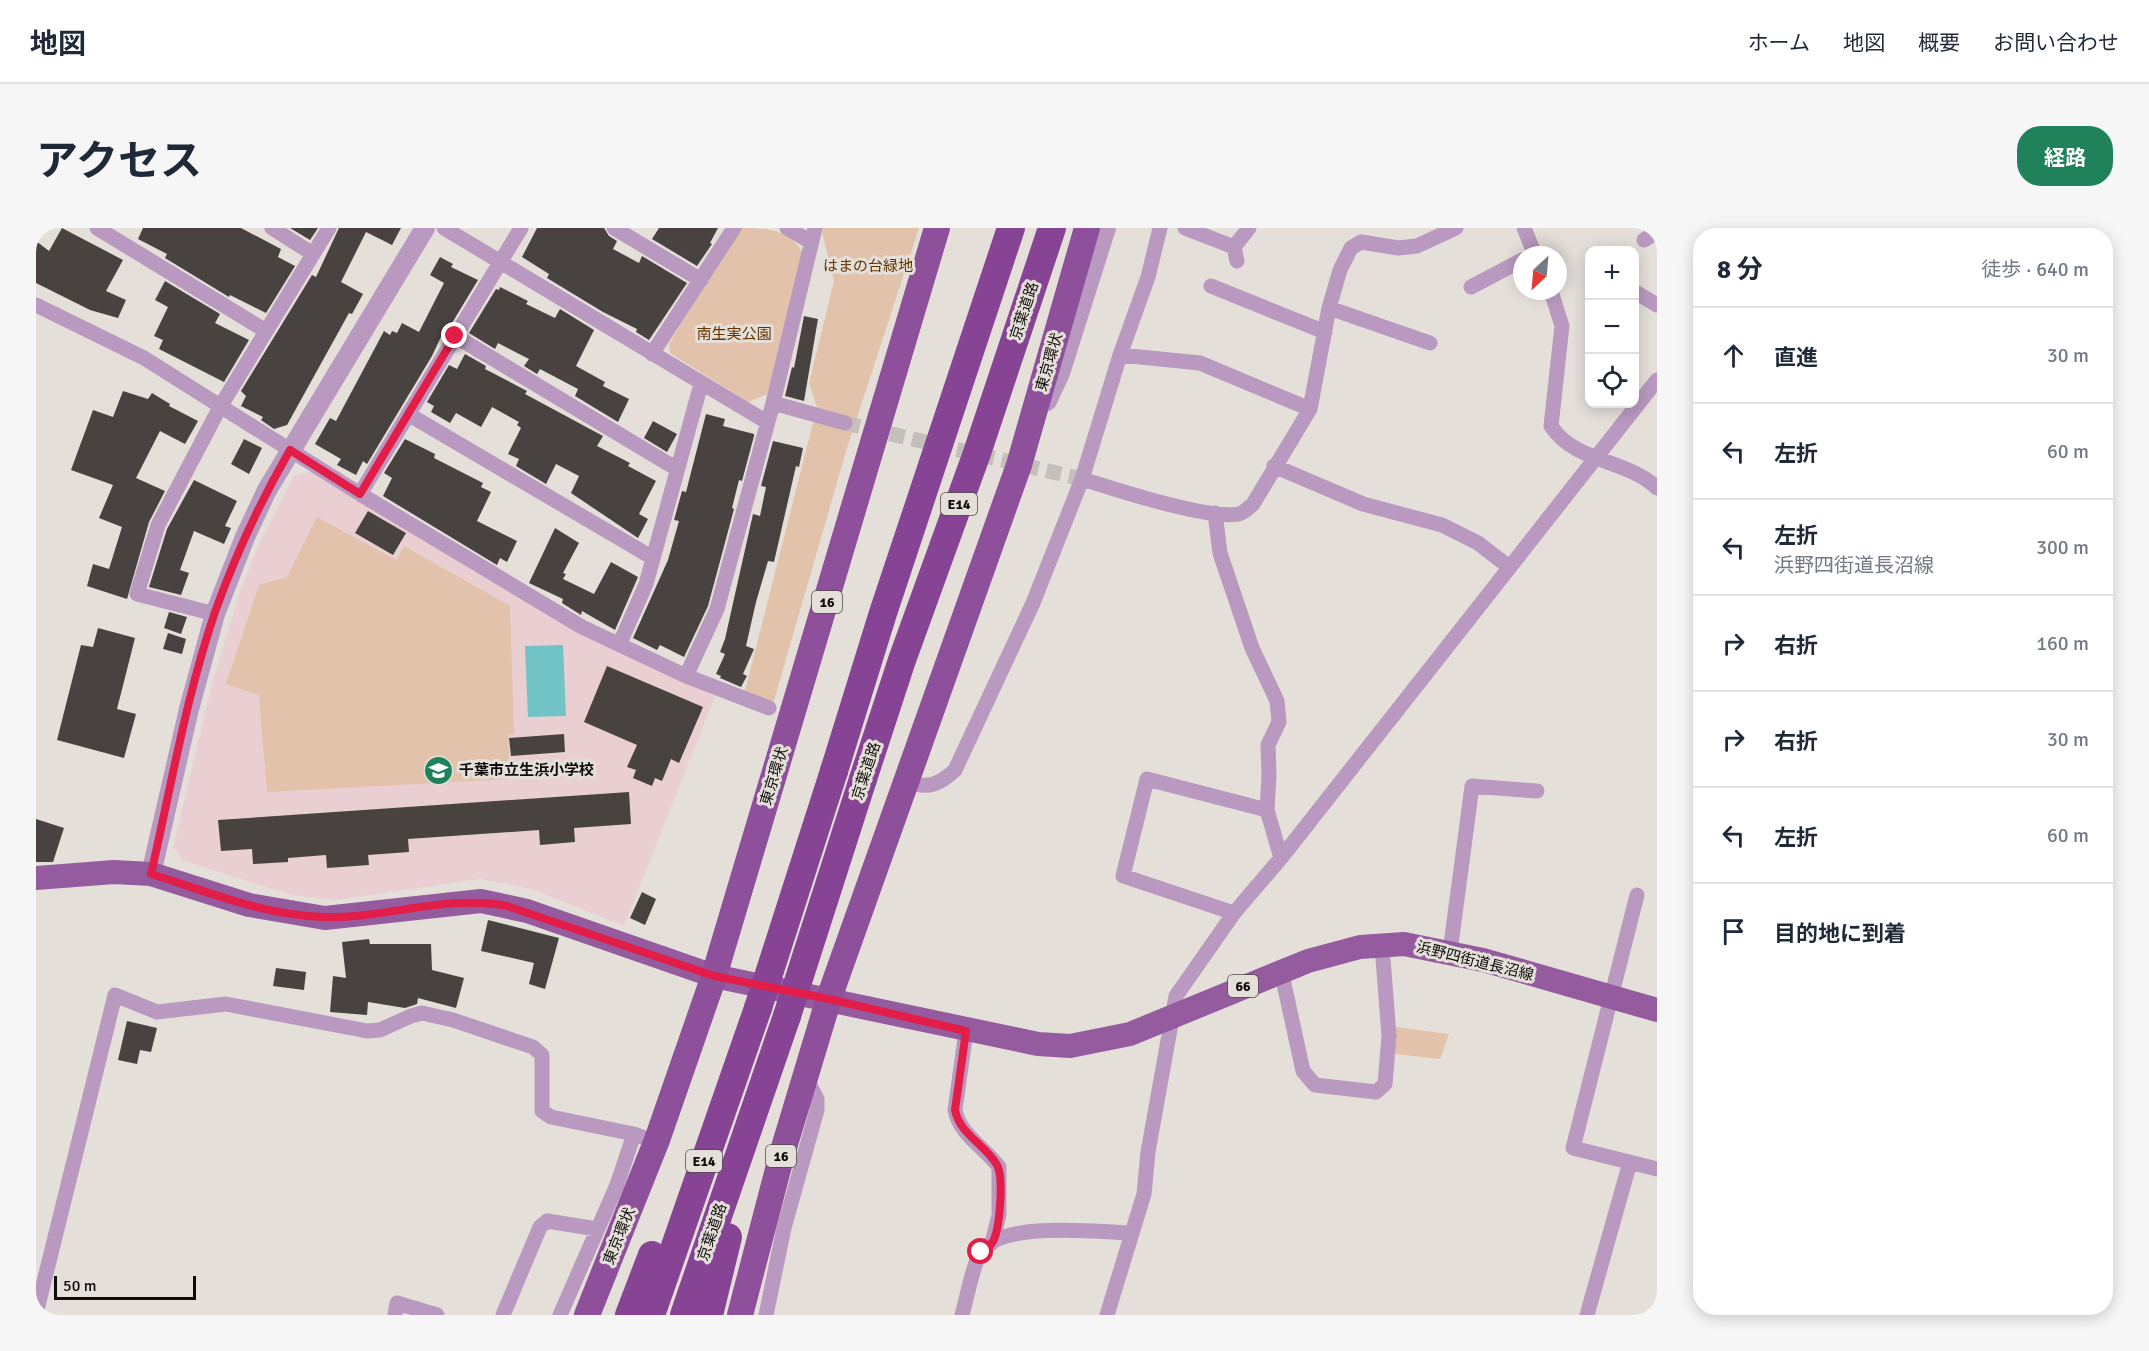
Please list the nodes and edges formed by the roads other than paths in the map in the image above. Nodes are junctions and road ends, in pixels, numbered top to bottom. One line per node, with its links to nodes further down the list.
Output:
1 (97, 228): 33 (street)
2 (272, 228): 22 (street)
3 (329, 228): 22 (street)
4 (425, 228): 47 (street)
5 (444, 228): 23 (street)
6 (521, 228): 23 (street)
7 (614, 228): 25 (street)
8 (734, 228): 25 (street)
9 (787, 228): 20 (street)
10 (937, 228): 73 (highway, 東京環状 / 16)
11 (1011, 228): 79 (highway, 京葉道路 / E14, bridge)
12 (1052, 228): 81 (highway, 京葉道路 / E14, bridge)
13 (1087, 228): 49 (highway, 東京環状 / 16)
14 (1106, 228): 49 (street)
15 (1160, 228): 38 (street)
16 (1185, 228): 17 (street)
17 (1249, 228)
18 (1456, 228): 32 (street)
19 (1524, 228): 21 (street)
20 (813, 235): 41 (street)
21 (1528, 246)
22 (313, 254): 33 (street)
23 (500, 262): 35 (street); 37 (street)
24 (1513, 265): 27 (street)
25 (701, 280): 37 (street)
26 (1211, 286): 34 (street)
27 (1471, 287)
28 (1639, 294): 31 (street)
29 (1554, 300): 48 (street)
30 (36, 305): 42 (street)
31 (1657, 305)
32 (1329, 308): 34 (street); 36 (street)
33 (266, 331): 42 (street)
34 (1325, 332): 43 (street)
35 (455, 336): 44 (street); 51 (street)
36 (1430, 343)
37 (652, 354): 40 (street)
38 (1120, 355): 43 (street); 52 (street)
39 (1657, 380): 48 (street)
40 (701, 384): 45 (street); 51 (street)
41 (773, 403): 45 (street); 46 (street)
42 (220, 407): 47 (street); 58 (street)
43 (1310, 409): 50 (street)
44 (408, 414): 54 (street); 56 (street)
45 (767, 422): 60 (street)
46 (845, 423)
47 (290, 450): 54 (street); 58 (street)
48 (1596, 458): 53 (street); 57 (street)
49 (1019, 465): 62 (highway, 東京環状 / 16)
50 (1274, 466): 55 (street); 57 (street)
51 (677, 469): 56 (street)
52 (1082, 479): 55 (street); 62 (street)
53 (1657, 488)
54 (360, 494): 59 (street)
55 (1215, 513): 64 (street)
56 (653, 558): 59 (street)
57 (1509, 567): 65 (street)
58 (215, 614): 66 (street)
59 (620, 643): 60 (street)
60 (686, 676): 61 (street)
61 (769, 708)
62 (907, 782): 75 (highway, 東京環状 / 16)
63 (1537, 791): 71 (street)
64 (1267, 810): 65 (street); 69 (street)
65 (1281, 858): 69 (street)
66 (151, 874): 67 (main road, 浜野四街道長沼線 / 66); 73 (main road, 浜野四街道長沼線 / 66)
67 (36, 878)
68 (1637, 895): 74 (street)
69 (1234, 913): 77 (street)
70 (1382, 946): 71 (main road, 浜野四街道長沼線 / 66); 72 (main road, 浜野四街道長沼線 / 66); 72 (street)
71 (1450, 952): 74 (main road, 浜野四街道長沼線 / 66)
72 (1281, 970): 77 (main road, 浜野四街道長沼線 / 66)
73 (714, 976): 75 (main road, 浜野四街道長沼線 / 66); 82 (highway, 東京環状 / 16)
74 (1610, 998): 76 (main road, 浜野四街道長沼線 / 66); 83 (street)
75 (829, 999): 78 (main road, 浜野四街道長沼線 / 66); 80 (highway, 東京環状 / 16)
76 (1657, 1010)
77 (1171, 1016): 78 (main road, 浜野四街道長沼線 / 66); 86 (street)
78 (966, 1031): 87 (street)
79 (742, 1052): 94 (highway); 95 (highway, 京葉道路 / E14)
80 (806, 1078): 98 (highway, 東京環状 / 16); 99 (street)
81 (757, 1103): 96 (highway, 京葉道路 / E14); 97 (highway)
82 (645, 1137): 85 (street); 88 (street); 93 (highway, 東京環状 / 16)
83 (1630, 1162): 84 (street); 102 (street)
84 (1657, 1169)
85 (597, 1229): 91 (street); 92 (street)
86 (1132, 1233): 87 (street); 101 (street)
87 (992, 1243): 100 (street)
88 (36, 1314)
89 (395, 1315): 90 (street)
90 (437, 1315)
91 (503, 1315)
92 (560, 1315)
93 (587, 1315)
94 (630, 1315)
95 (651, 1315)
96 (684, 1315)
97 (709, 1315)
98 (740, 1315)
99 (766, 1315)
100 (962, 1315)
101 (1107, 1315)
102 (1587, 1315)

